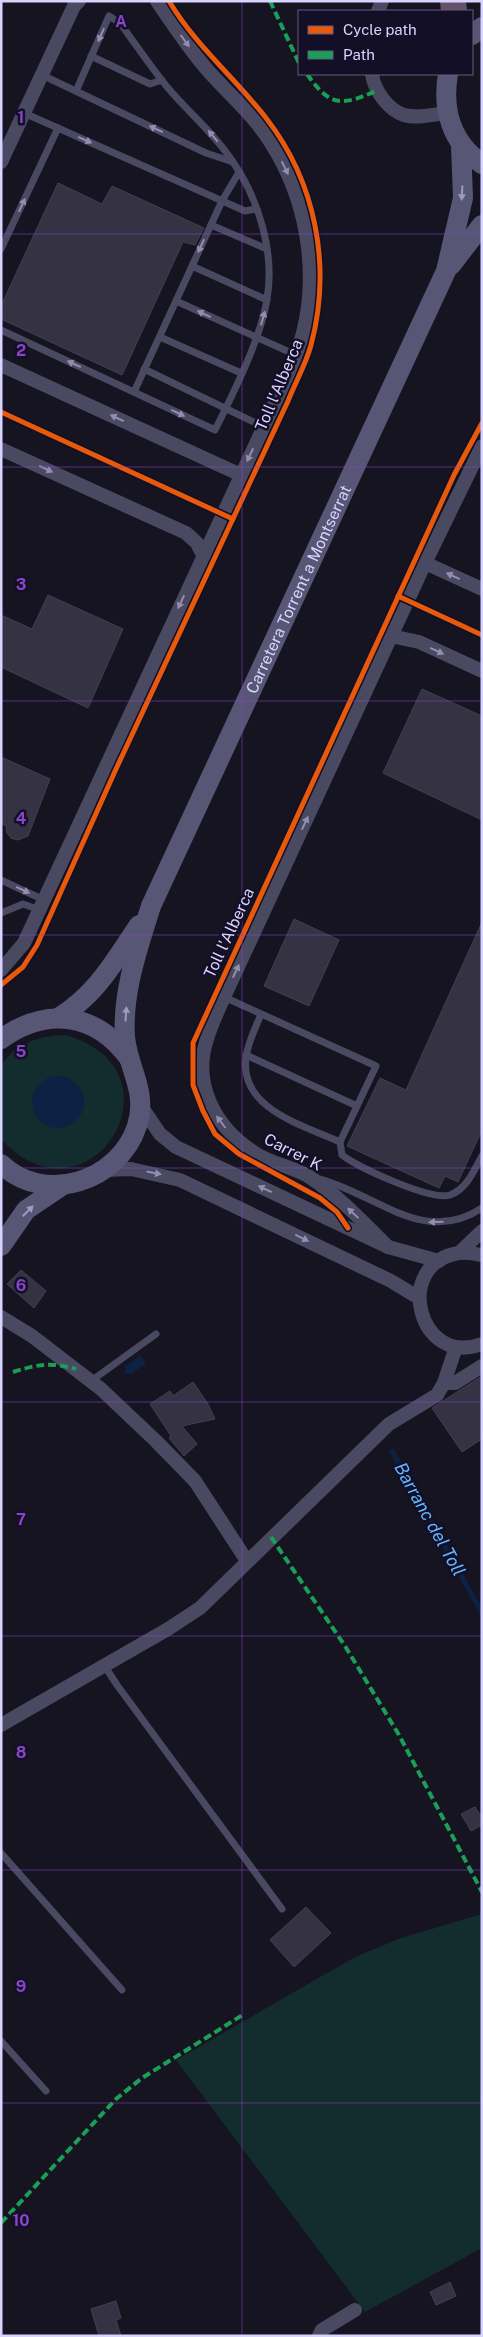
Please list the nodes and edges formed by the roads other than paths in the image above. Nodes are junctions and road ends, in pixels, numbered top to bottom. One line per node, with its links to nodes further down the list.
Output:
1 (157, 1): 30 (street, one-way to 30)
2 (75, 3): 4 (street)
3 (91, 56): 7 (lane); 7 (lane, one-way to 3); 8 (lane)
4 (42, 75): 8 (lane); 9 (street)
5 (372, 75): 10 (street)
6 (448, 75): 10 (main road)
7 (162, 80): 14 (lane, one-way to 7)
8 (76, 91): 14 (lane, one-way to 8)
9 (24, 113): 11 (lane); 13 (street)
10 (447, 113): 12 (main road)
11 (58, 128): 17 (lane, one-way to 17); 21 (lane, one-way to 11)
12 (462, 145): 15 (main road); 24 (main road, one-way to 24)
13 (1, 162)
14 (233, 162): 16 (lane)
15 (482, 164)
16 (239, 172): 17 (lane); 18 (lane)
17 (222, 201): 18 (lane); 19 (lane)
18 (256, 209): 22 (lane)
19 (211, 225): 22 (lane); 23 (lane, one-way to 23)
20 (482, 225): 24 (main road)
21 (1, 249)
22 (267, 249): 25 (lane)
23 (192, 266): 25 (lane); 26 (lane)
24 (446, 271): 47 (main road, Carretera Torrent a Montserrat)
25 (268, 300): 29 (lane, one-way to 25)
26 (176, 301): 28 (lane); 29 (lane, one-way to 26)
27 (1, 330): 34 (lane, one-way to 27)
28 (160, 336): 32 (lane); 33 (lane)
29 (256, 338): 30 (lane); 33 (lane)
30 (296, 355): 36 (street)
31 (1, 365): 39 (street, one-way to 31)
32 (144, 369): 34 (lane); 35 (lane)
33 (241, 373): 35 (lane)
34 (134, 392): 35 (lane, one-way to 35)
35 (226, 408): 36 (lane)
36 (264, 427): 39 (street, one-way to 39)
37 (482, 446): 41 (street, Carrer K)
38 (1, 448): 40 (street, one-way to 40)
39 (241, 476): 40 (street)
40 (203, 555): 46 (street, one-way to 46)
41 (424, 563): 42 (street, one-way to 41); 43 (street, Carrer K)
42 (482, 589)
43 (391, 636): 44 (street, one-way to 44); 50 (street, Carrer K, one-way to 43)
44 (482, 671)
45 (1, 880): 46 (lane, one-way to 46)
46 (42, 905): 48 (lane); 49 (street)
47 (151, 906): 52 (main road); 55 (main road, one-way to 47)
48 (1, 913)
49 (1, 970)
50 (224, 997): 51 (lane); 62 (street, Carrer K, one-way to 50)
51 (261, 1014): 54 (lane); 57 (lane)
52 (58, 1018): 53 (main road); 55 (main road)
53 (1, 1039)
54 (246, 1055): 57 (lane); 58 (lane)
55 (131, 1062): 56 (main road)
56 (141, 1106): 61 (main road); 67 (street, one-way to 56)
57 (357, 1106): 58 (lane)
58 (340, 1142): 59 (lane)
59 (482, 1156)
60 (1, 1164): 63 (main road)
61 (105, 1170): 63 (main road); 71 (street, one-way to 71)
62 (306, 1175): 64 (lane, one-way to 62); 67 (street, Carrer K, one-way to 62)
63 (62, 1185): 66 (main road, one-way to 63)
64 (482, 1208)
65 (482, 1231): 68 (street)
66 (1, 1246)
67 (388, 1247): 70 (street)
68 (459, 1253): 69 (street); 70 (street)
69 (482, 1254)
70 (439, 1261): 71 (street)
71 (419, 1298): 75 (street)
72 (1, 1317): 77 (street)
73 (156, 1334): 77 (lane)
74 (482, 1344): 75 (street)
75 (456, 1347): 78 (street)
76 (482, 1366): 78 (street)
77 (91, 1381): 79 (street)
78 (444, 1383): 79 (street)
79 (247, 1561): 80 (street)
80 (104, 1665): 81 (street); 83 (lane)
81 (1, 1725)
82 (1, 1853): 84 (lane)
83 (282, 1909)
84 (122, 1990)
85 (1, 2042): 86 (lane)
86 (46, 2091)
87 (355, 2310): 88 (street)
88 (319, 2336)

